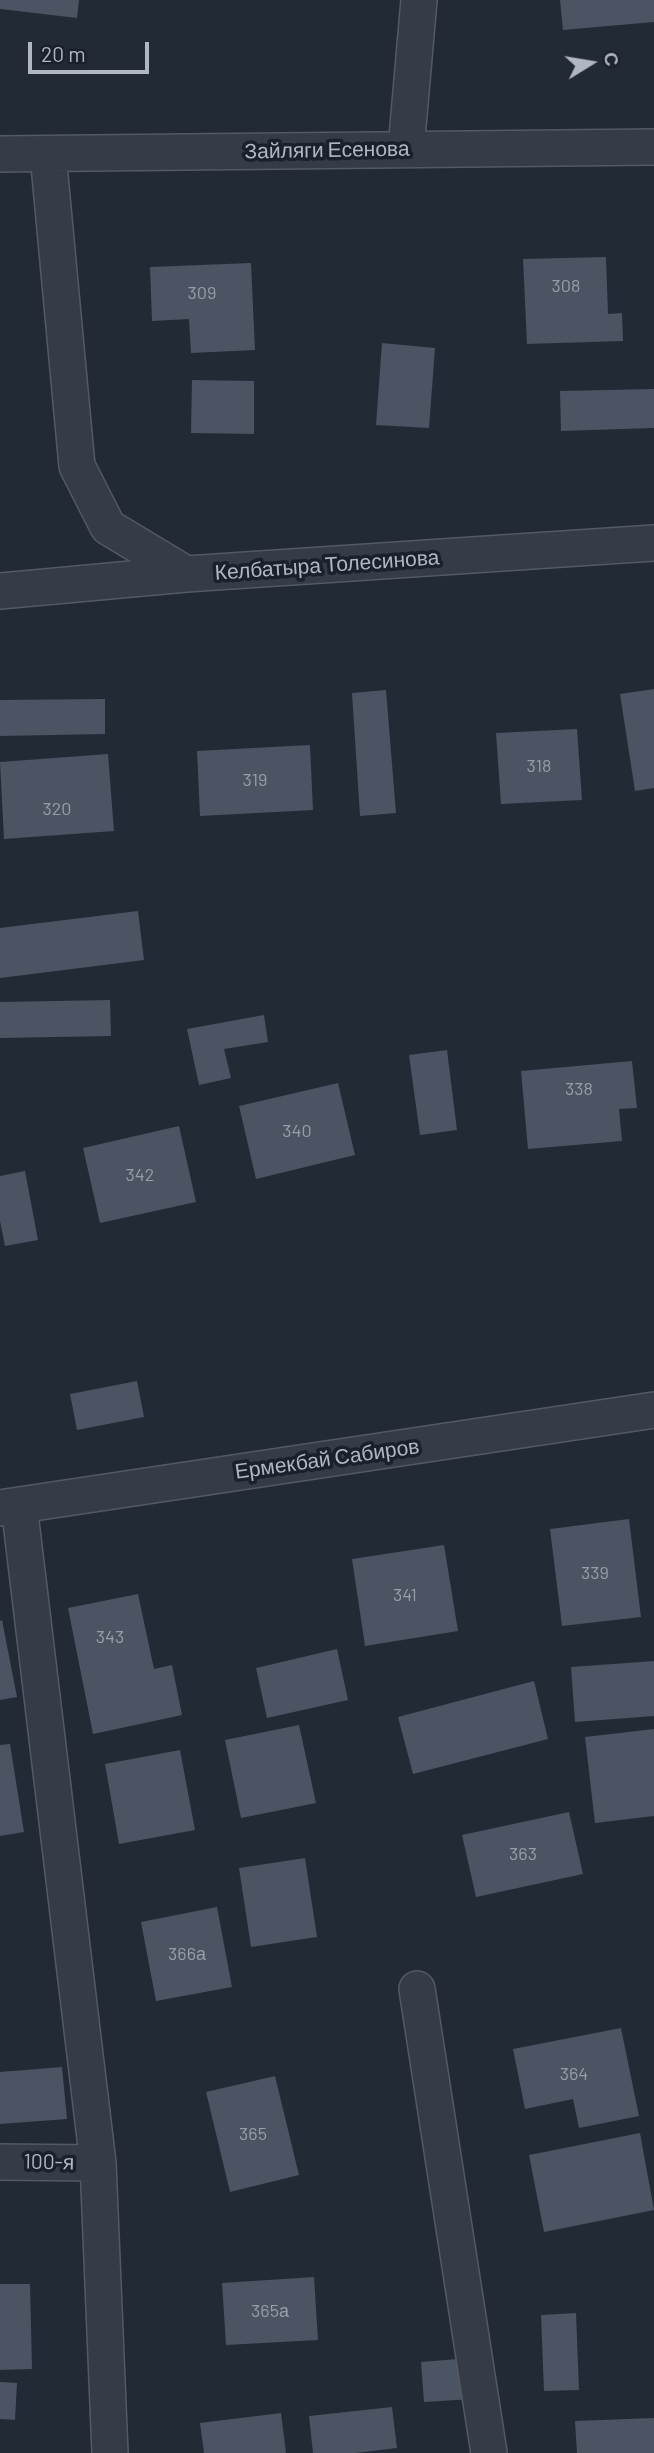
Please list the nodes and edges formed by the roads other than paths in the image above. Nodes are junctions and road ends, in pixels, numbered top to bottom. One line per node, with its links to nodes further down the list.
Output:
1 (419, 0): 3 (street)
2 (654, 147): 3 (street, Зайляги Есенова)
3 (406, 149): 5 (street, Зайляги Есенова)
4 (0, 154): 5 (street, Зайляги Есенова)
5 (48, 154): 7 (street)
6 (654, 543): 7 (street, Келбатыра Толесинова)
7 (186, 574): 8 (street, Келбатыра Толесинова)
8 (0, 592)
9 (654, 1410): 10 (street, Ермекбай Сабиров)
10 (9, 1506): 13 (street)
11 (417, 1989): 15 (street)
12 (0, 2162): 13 (street, 100-я)
13 (98, 2163): 14 (street)
14 (110, 2453)
15 (489, 2453)

